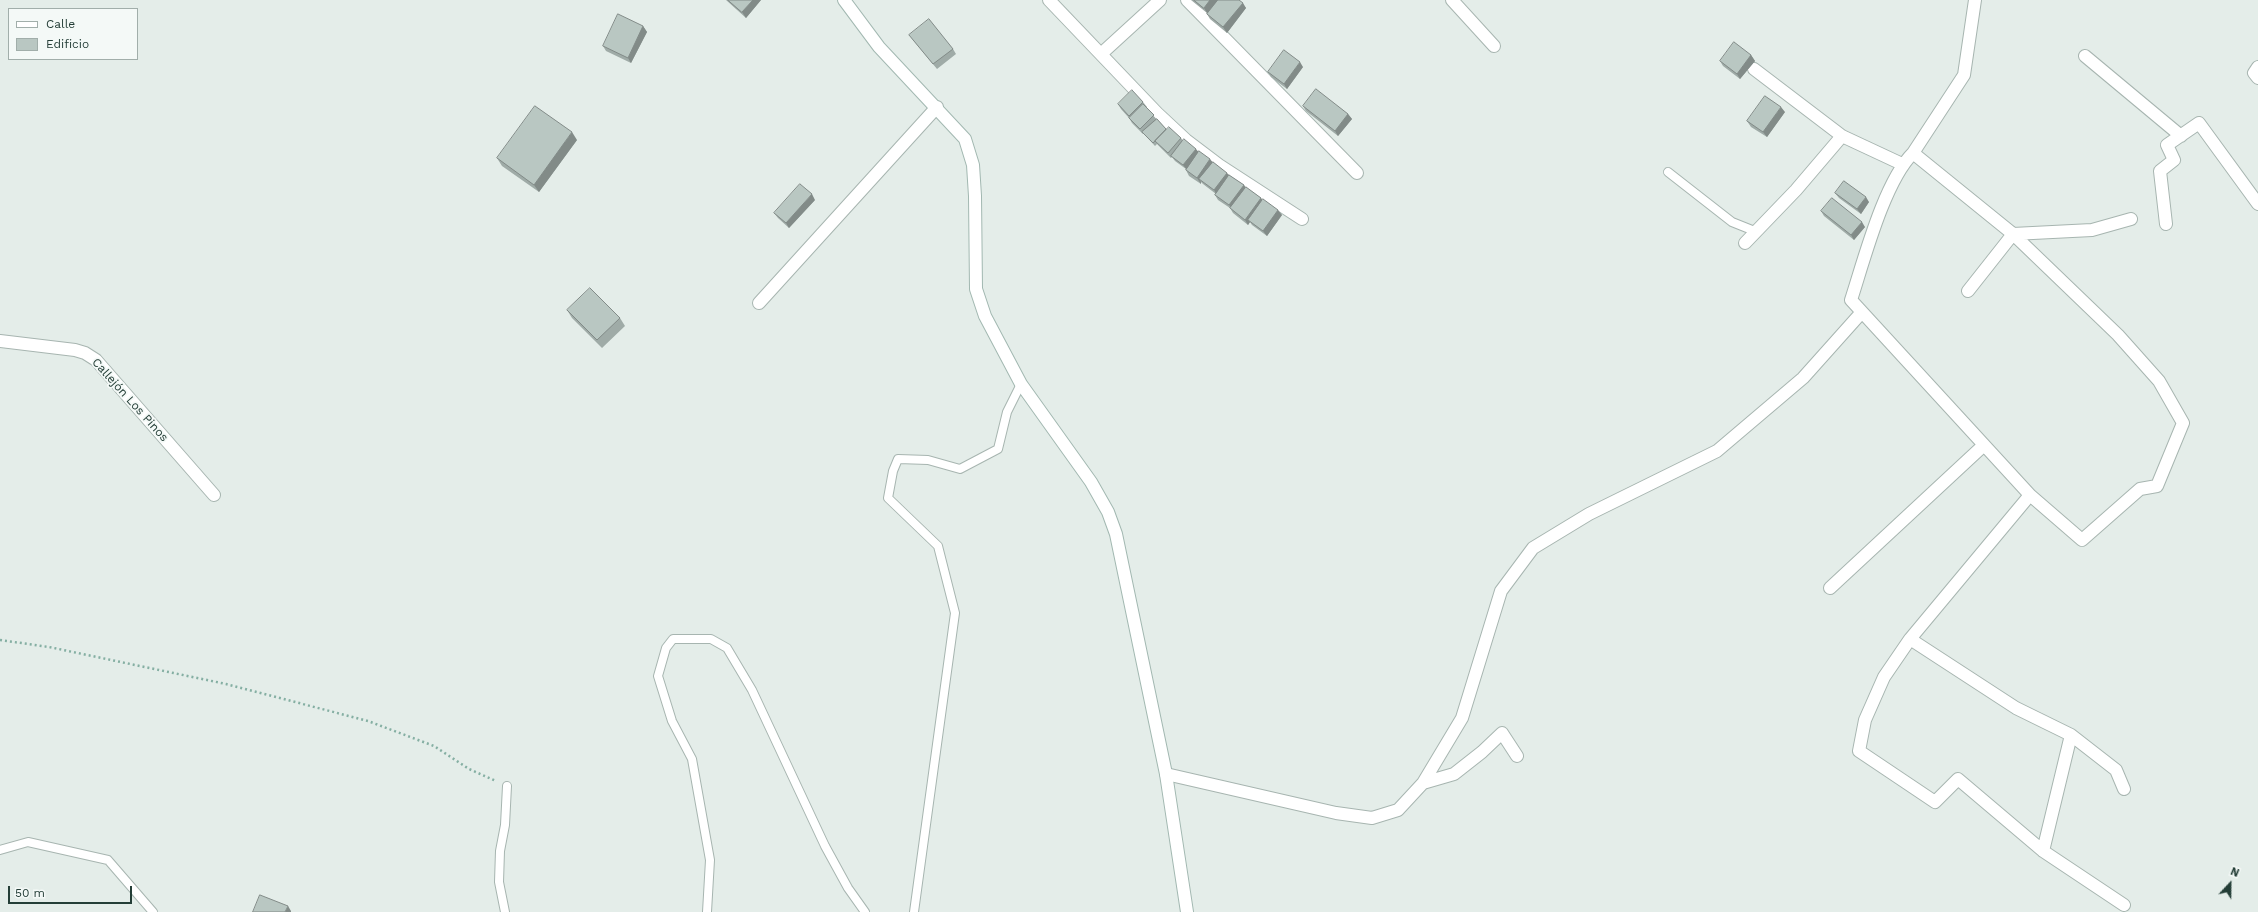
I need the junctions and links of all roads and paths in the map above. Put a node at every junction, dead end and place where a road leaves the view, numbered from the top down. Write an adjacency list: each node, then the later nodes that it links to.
1 (844, 0): 13 (street)
2 (1049, 0): 8 (street)
3 (1160, 0): 8 (street)
4 (1187, 0): 19 (street)
5 (1452, 0): 7 (street)
6 (1975, 0): 16 (street)
7 (1494, 46)
8 (1102, 54): 21 (street)
9 (2085, 56): 15 (street)
10 (2258, 67): 12 (street)
11 (1754, 69): 14 (street)
12 (2258, 78)
13 (936, 107): 28 (street); 31 (street)
14 (1842, 136): 17 (street); 24 (street)
15 (2180, 136): 20 (street); 23 (street)
16 (1912, 153): 17 (street); 25 (street)
17 (1902, 164): 29 (street)
18 (1668, 172): 24 (lane)
19 (1357, 173)
20 (2258, 204)
21 (1302, 219)
22 (2131, 219): 25 (street)
23 (2166, 224)
24 (1757, 232): 26 (street)
25 (2013, 234): 27 (street); 34 (street)
26 (1745, 243)
27 (1968, 291)
28 (759, 303)
29 (1862, 312): 32 (street); 41 (street)
30 (0, 341): 33 (street, Callejón Los Pinos)
31 (1021, 384): 40 (street); 51 (lane)
32 (1984, 445): 34 (street); 35 (street)
33 (214, 495)
34 (2030, 495): 36 (street)
35 (1830, 588)
36 (1910, 639): 38 (street); 45 (street)
37 (0, 640): 42 (path)
38 (2071, 735): 43 (street); 45 (street)
39 (1516, 756): 41 (street)
40 (1166, 774): 41 (street); 52 (street)
41 (1423, 783)
42 (507, 786): 48 (lane)
43 (2124, 789)
44 (0, 850): 47 (lane)
45 (2043, 851): 46 (street)
46 (2124, 905)
47 (153, 912)
48 (505, 912)
49 (707, 912): 50 (lane)
50 (865, 912)
51 (914, 912)
52 (1187, 912)

